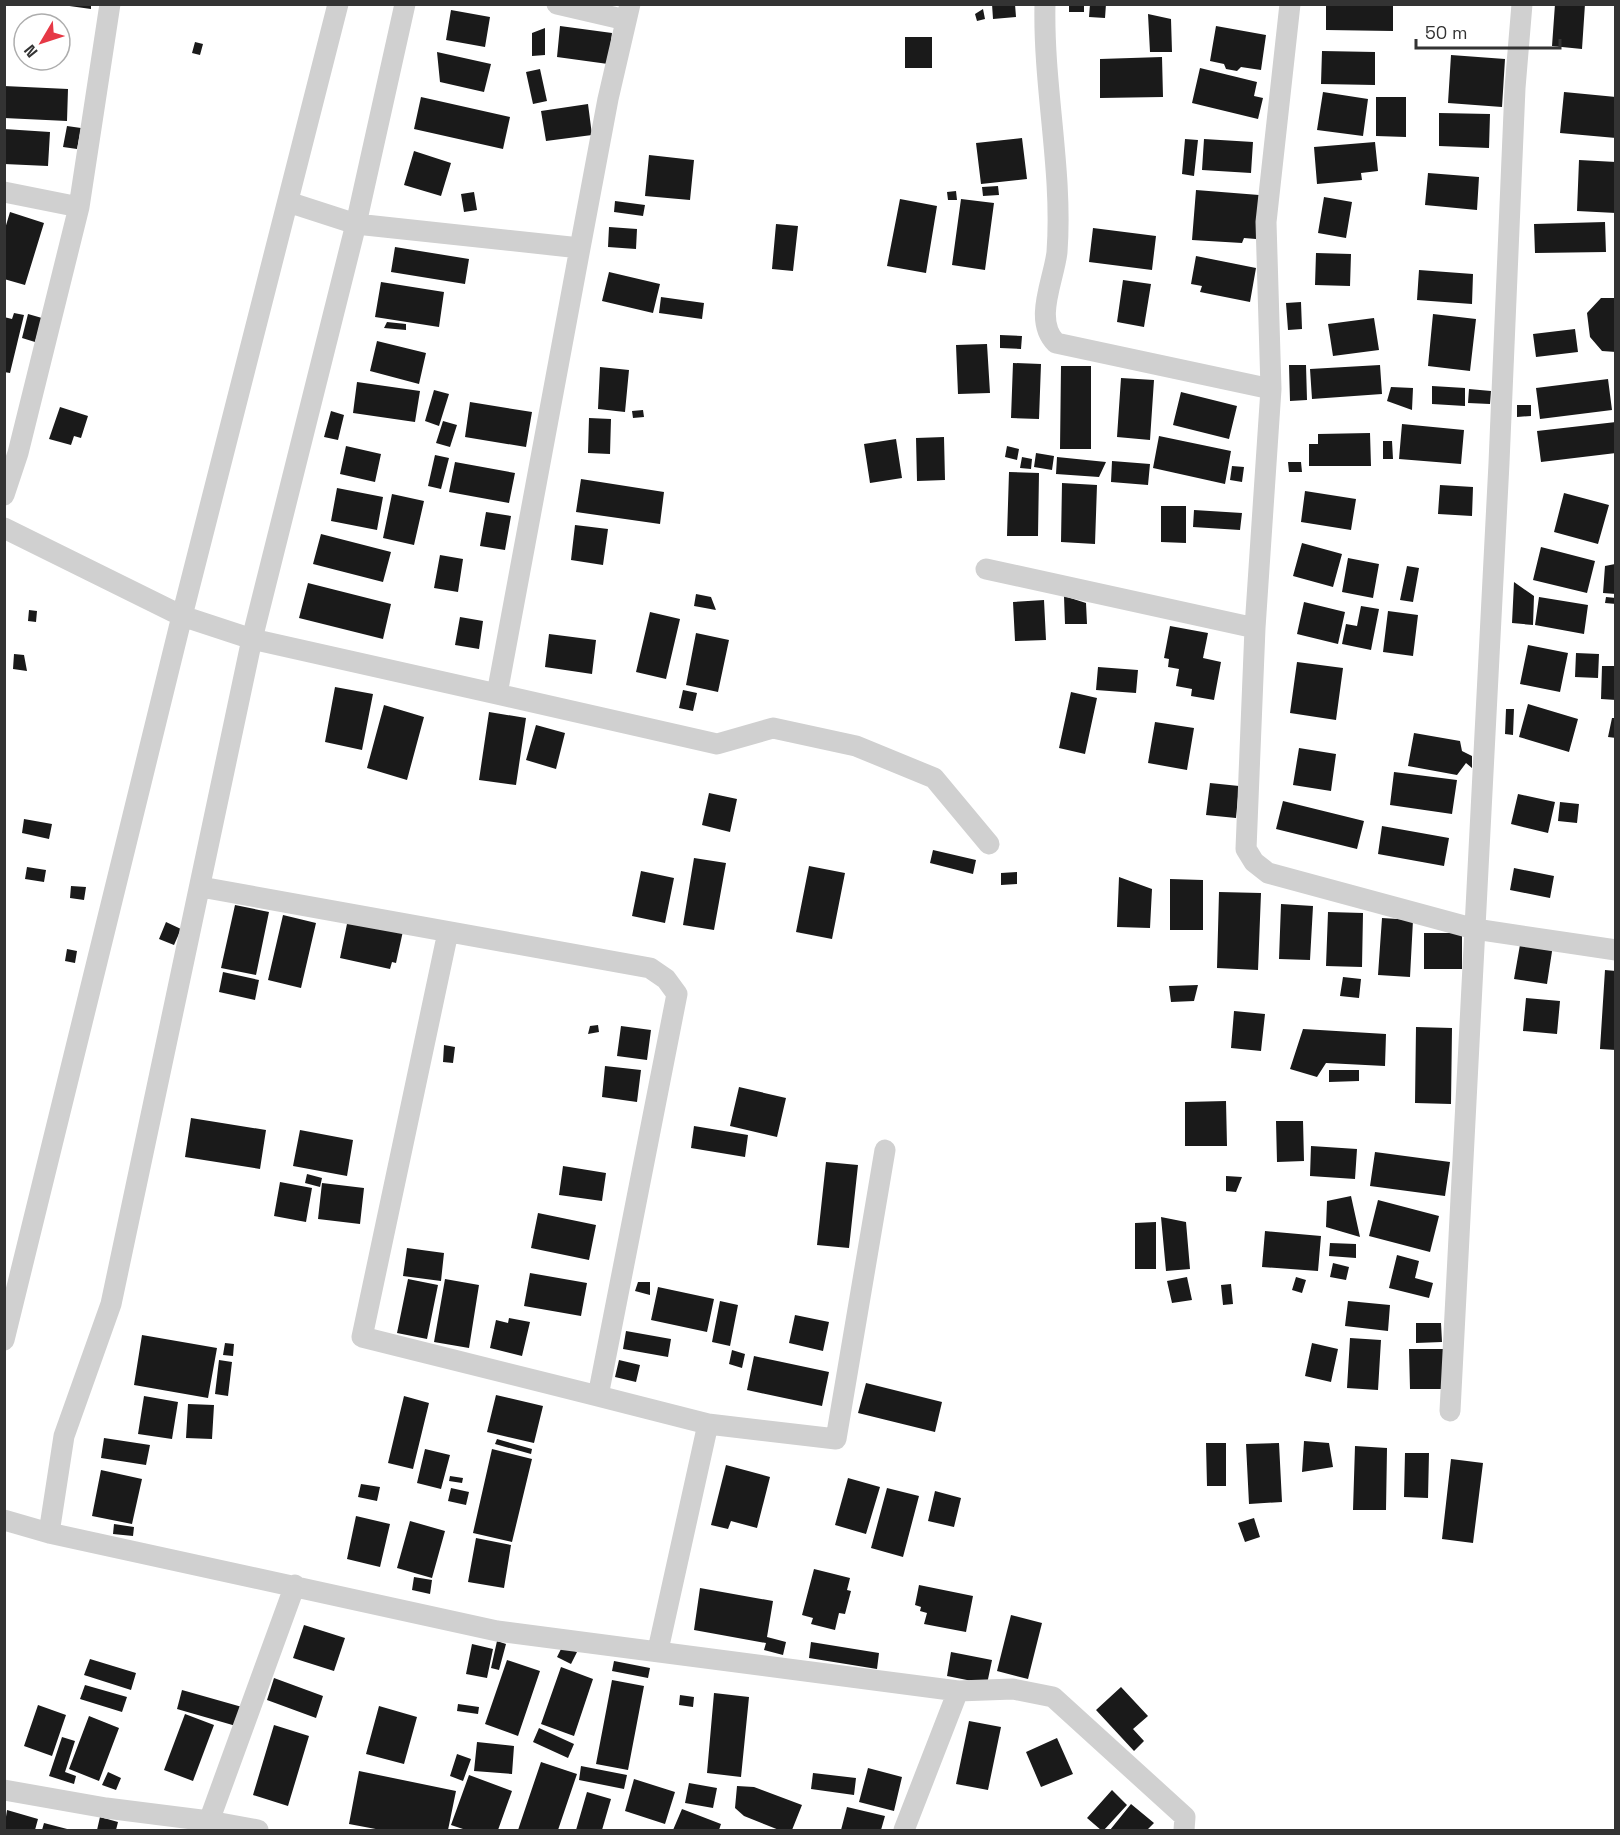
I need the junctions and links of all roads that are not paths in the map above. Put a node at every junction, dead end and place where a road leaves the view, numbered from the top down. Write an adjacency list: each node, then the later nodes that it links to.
1 (110, 4): 11 (street)
2 (338, 4): 10 (street)
3 (405, 4): 12 (street)
4 (557, 4): 8 (street)
5 (1045, 4): 14 (street)
6 (1290, 4): 14 (street)
7 (1522, 4): 25 (street)
8 (628, 12): 13 (street)
9 (4, 192): 11 (street)
10 (288, 201): 12 (street); 19 (street)
11 (79, 207): 15 (street)
12 (356, 224): 13 (street); 21 (street)
13 (580, 248): 22 (street)
14 (1271, 389): 20 (street)
15 (11, 452): 16 (street)
16 (4, 495)
17 (4, 528): 19 (street)
18 (986, 569): 20 (street)
19 (182, 616): 21 (street); 29 (street)
20 (1255, 628): 25 (street)
21 (252, 639): 22 (street); 24 (street)
22 (497, 694): 23 (street)
23 (989, 844)
24 (201, 887): 26 (street); 34 (street)
25 (1475, 928): 27 (street); 31 (street)
26 (448, 932): 30 (street); 30 (street)
27 (1616, 950)
28 (885, 1150): 32 (street)
29 (4, 1340)
30 (598, 1396): 32 (street)
31 (1450, 1411)
32 (708, 1424): 36 (street)
33 (4, 1520): 34 (street)
34 (49, 1533): 35 (street)
35 (295, 1585): 36 (street); 39 (street)
36 (658, 1650): 37 (street)
37 (958, 1691): 41 (street); 42 (street)
38 (4, 1790): 39 (street)
39 (209, 1821): 40 (street)
40 (258, 1830)
41 (904, 1830)
42 (1184, 1830)

